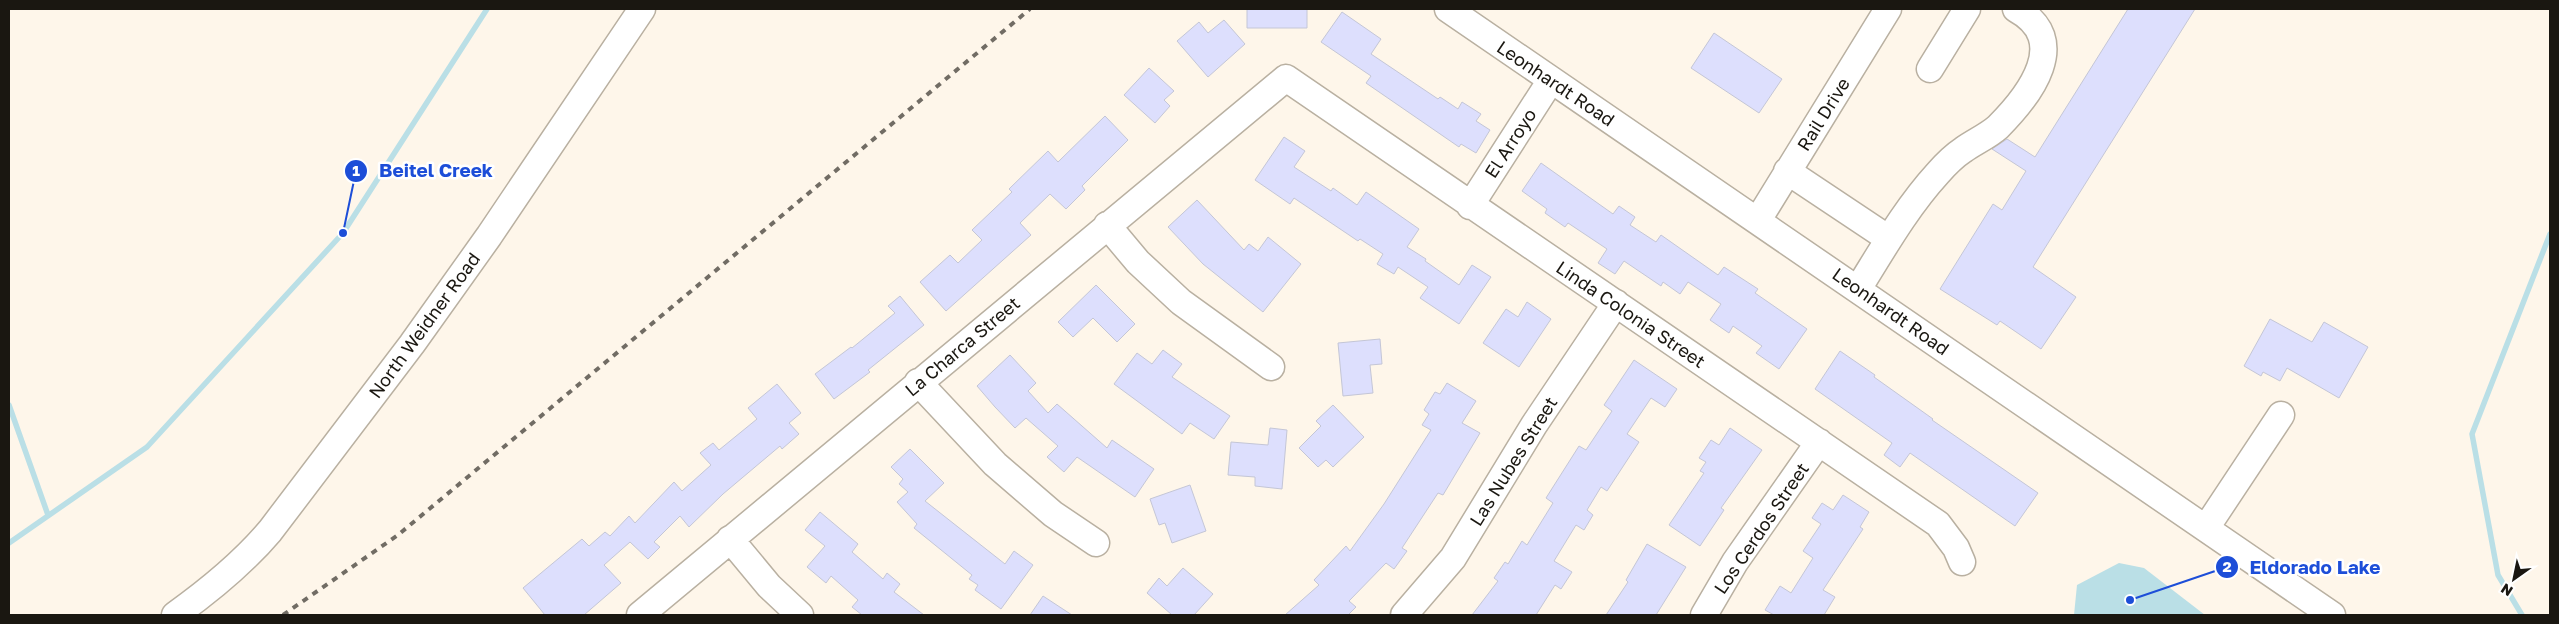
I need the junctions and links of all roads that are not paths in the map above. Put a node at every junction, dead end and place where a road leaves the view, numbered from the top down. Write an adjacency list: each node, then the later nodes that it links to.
1 (642, 9): 24 (street, North Weidner Road)
2 (1448, 9): 8 (street, Leonhardt Road)
3 (1888, 9): 9 (street, Rail Drive)
4 (1967, 9): 6 (street)
5 (2016, 9): 13 (street)
6 (1930, 69)
7 (1286, 78): 10 (street, Linda Colonia Street); 12 (street, La Charca Street)
8 (1551, 80): 10 (street, El Arroyo); 11 (street, Leonhardt Road)
9 (1787, 172): 11 (street, Rail Drive); 13 (street)
10 (1470, 206): 15 (street, Linda Colonia Street)
11 (1758, 220): 14 (street, Leonhardt Road)
12 (1107, 225): 16 (street); 17 (street, La Charca Street)
13 (1889, 239): 14 (street)
14 (1858, 289): 20 (street, Leonhardt Road)
15 (1616, 303): 19 (street, Linda Colonia Street); 27 (street, Las Nubes Street)
16 (1271, 367)
17 (918, 382): 21 (street, La Charca Street); 22 (street)
18 (2281, 415): 20 (street)
19 (1819, 442): 23 (street, Linda Colonia Street); 28 (street, Los Cerdos Street)
20 (2206, 528): 29 (street, Leonhardt Road)
21 (730, 539): 25 (street, La Charca Street); 26 (street)
22 (1096, 543)
23 (1962, 562)
24 (176, 615)
25 (640, 615)
26 (800, 615)
27 (1404, 615)
28 (1704, 615)
29 (2332, 615)

